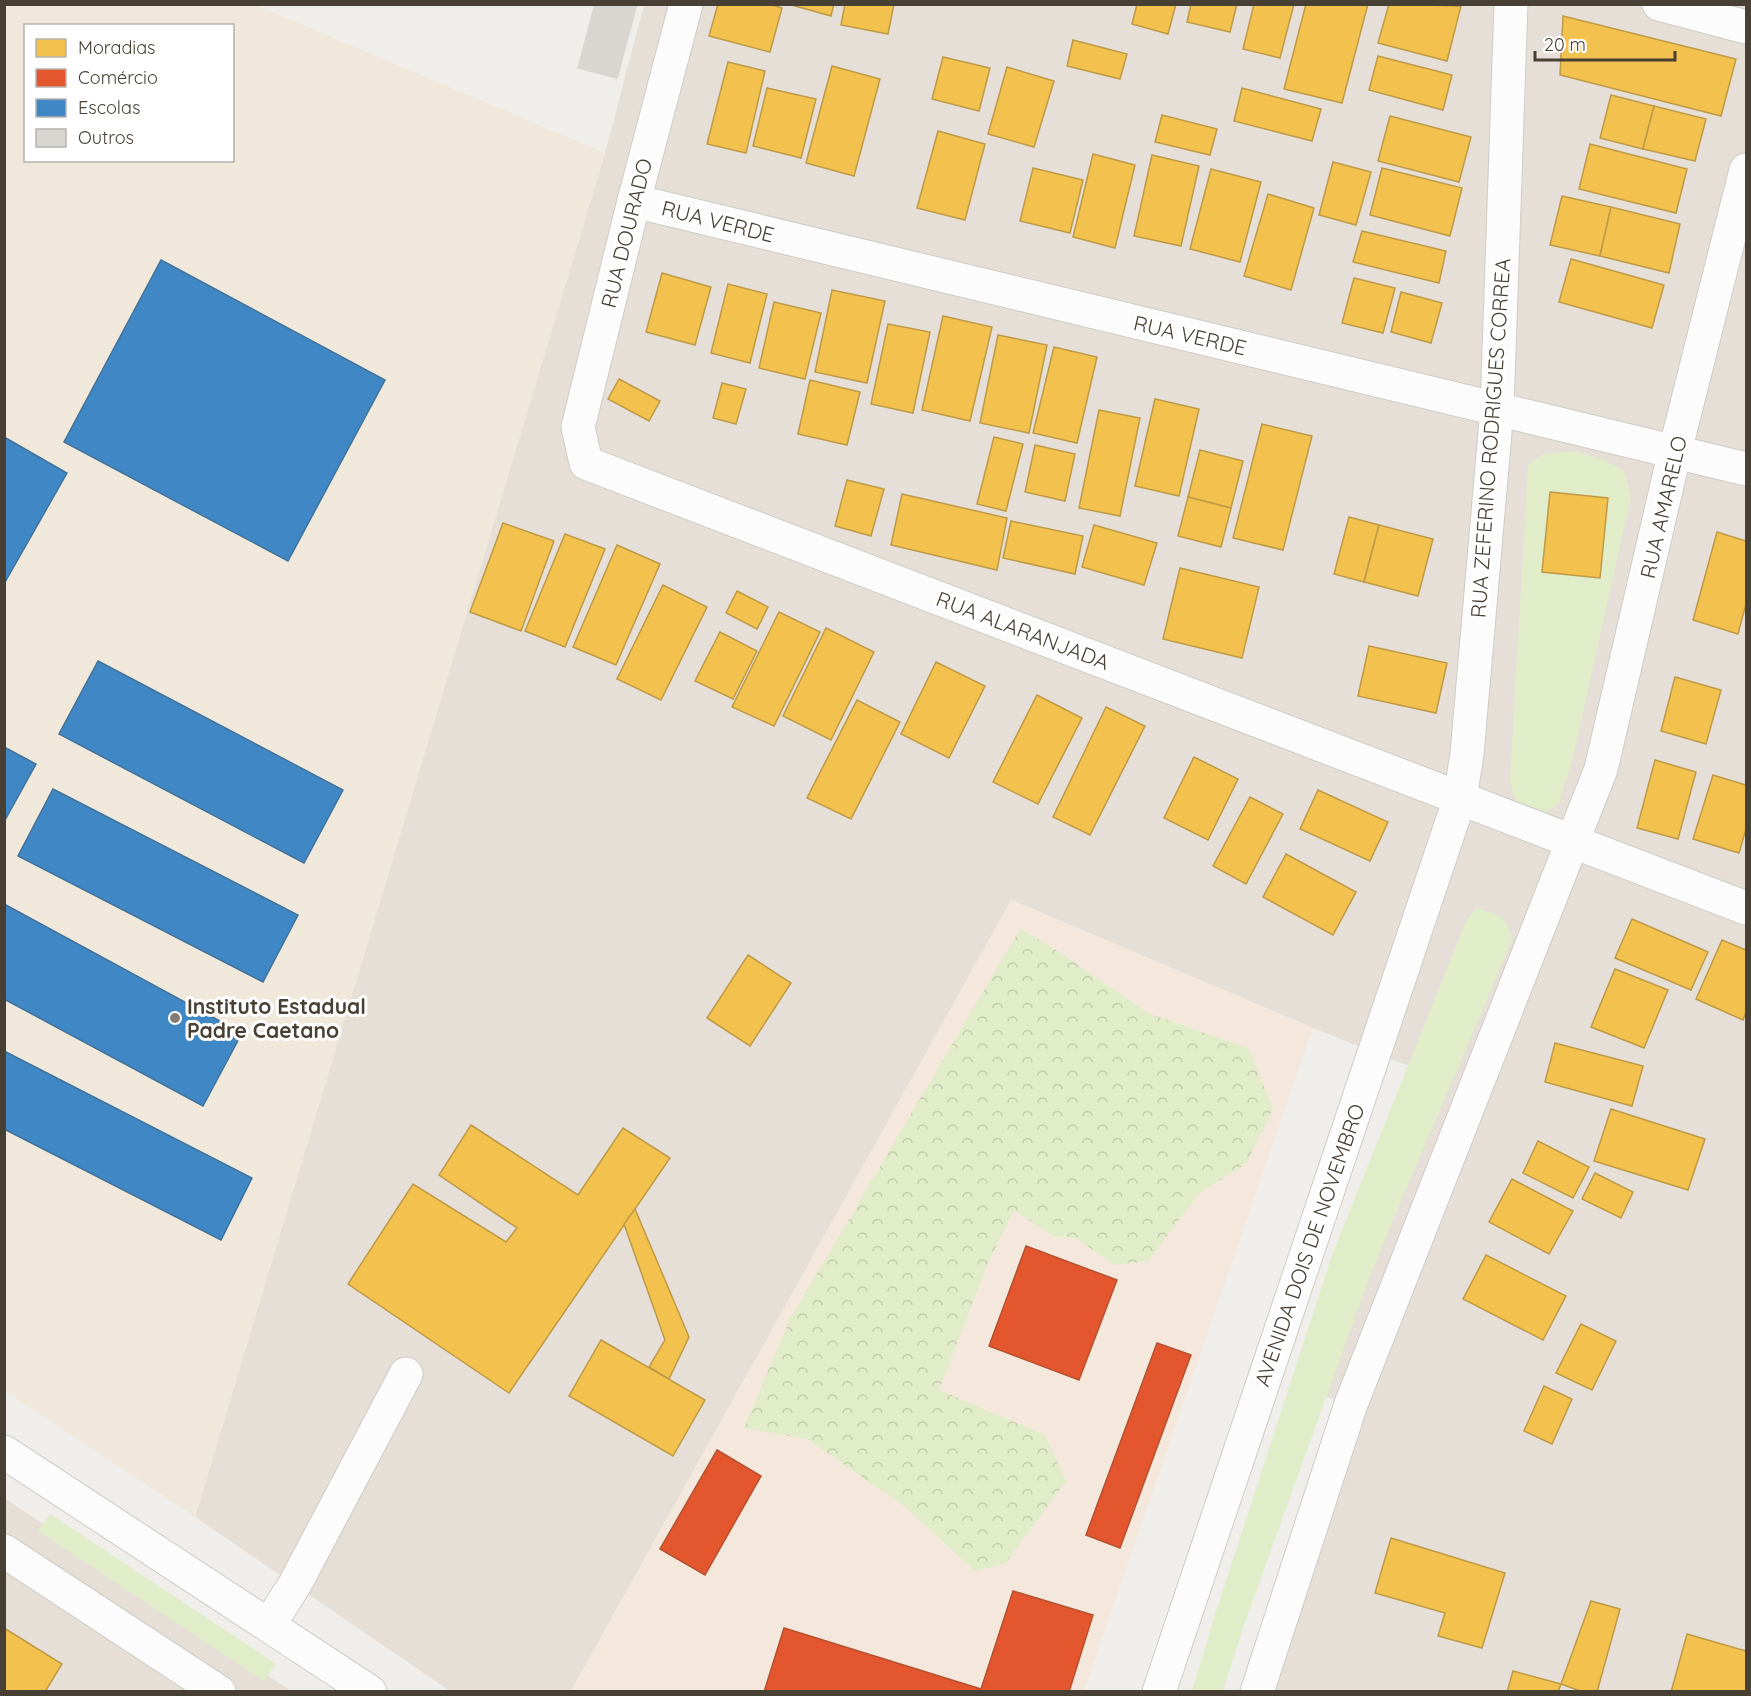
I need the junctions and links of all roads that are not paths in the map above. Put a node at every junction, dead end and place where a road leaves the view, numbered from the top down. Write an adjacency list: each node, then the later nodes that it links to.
1 (686, 4): 6 (street, RUA DOURADO)
2 (1511, 4): 7 (street, RUA ZEFERINO RODRIGUES CORREA)
3 (1659, 4): 4 (street)
4 (1746, 27)
5 (1746, 170): 8 (street, RUA AMARELO)
6 (634, 201): 7 (street, RUA VERDE); 9 (street, RUA DOURADO)
7 (1497, 409): 8 (street, RUA VERDE); 11 (street, RUA ZEFERINO RODRIGUES CORREA)
8 (1675, 452): 10 (street, RUA VERDE); 12 (street, RUA AMARELO)
9 (586, 463): 11 (street, RUA ALARANJADA)
10 (1746, 469)
11 (1460, 798): 12 (street, RUA ALARANJADA); 21 (street, AVENIDA DOIS DE NOVEMBRO)
12 (1571, 841): 13 (street); 22 (street)
13 (1746, 908)
14 (406, 1374): 17 (street)
15 (6, 1457): 17 (street)
16 (4, 1551): 19 (street)
17 (269, 1625): 18 (street)
18 (332, 1682): 20 (street)
19 (219, 1692)
20 (370, 1692)
21 (1159, 1692)
22 (1257, 1692)

